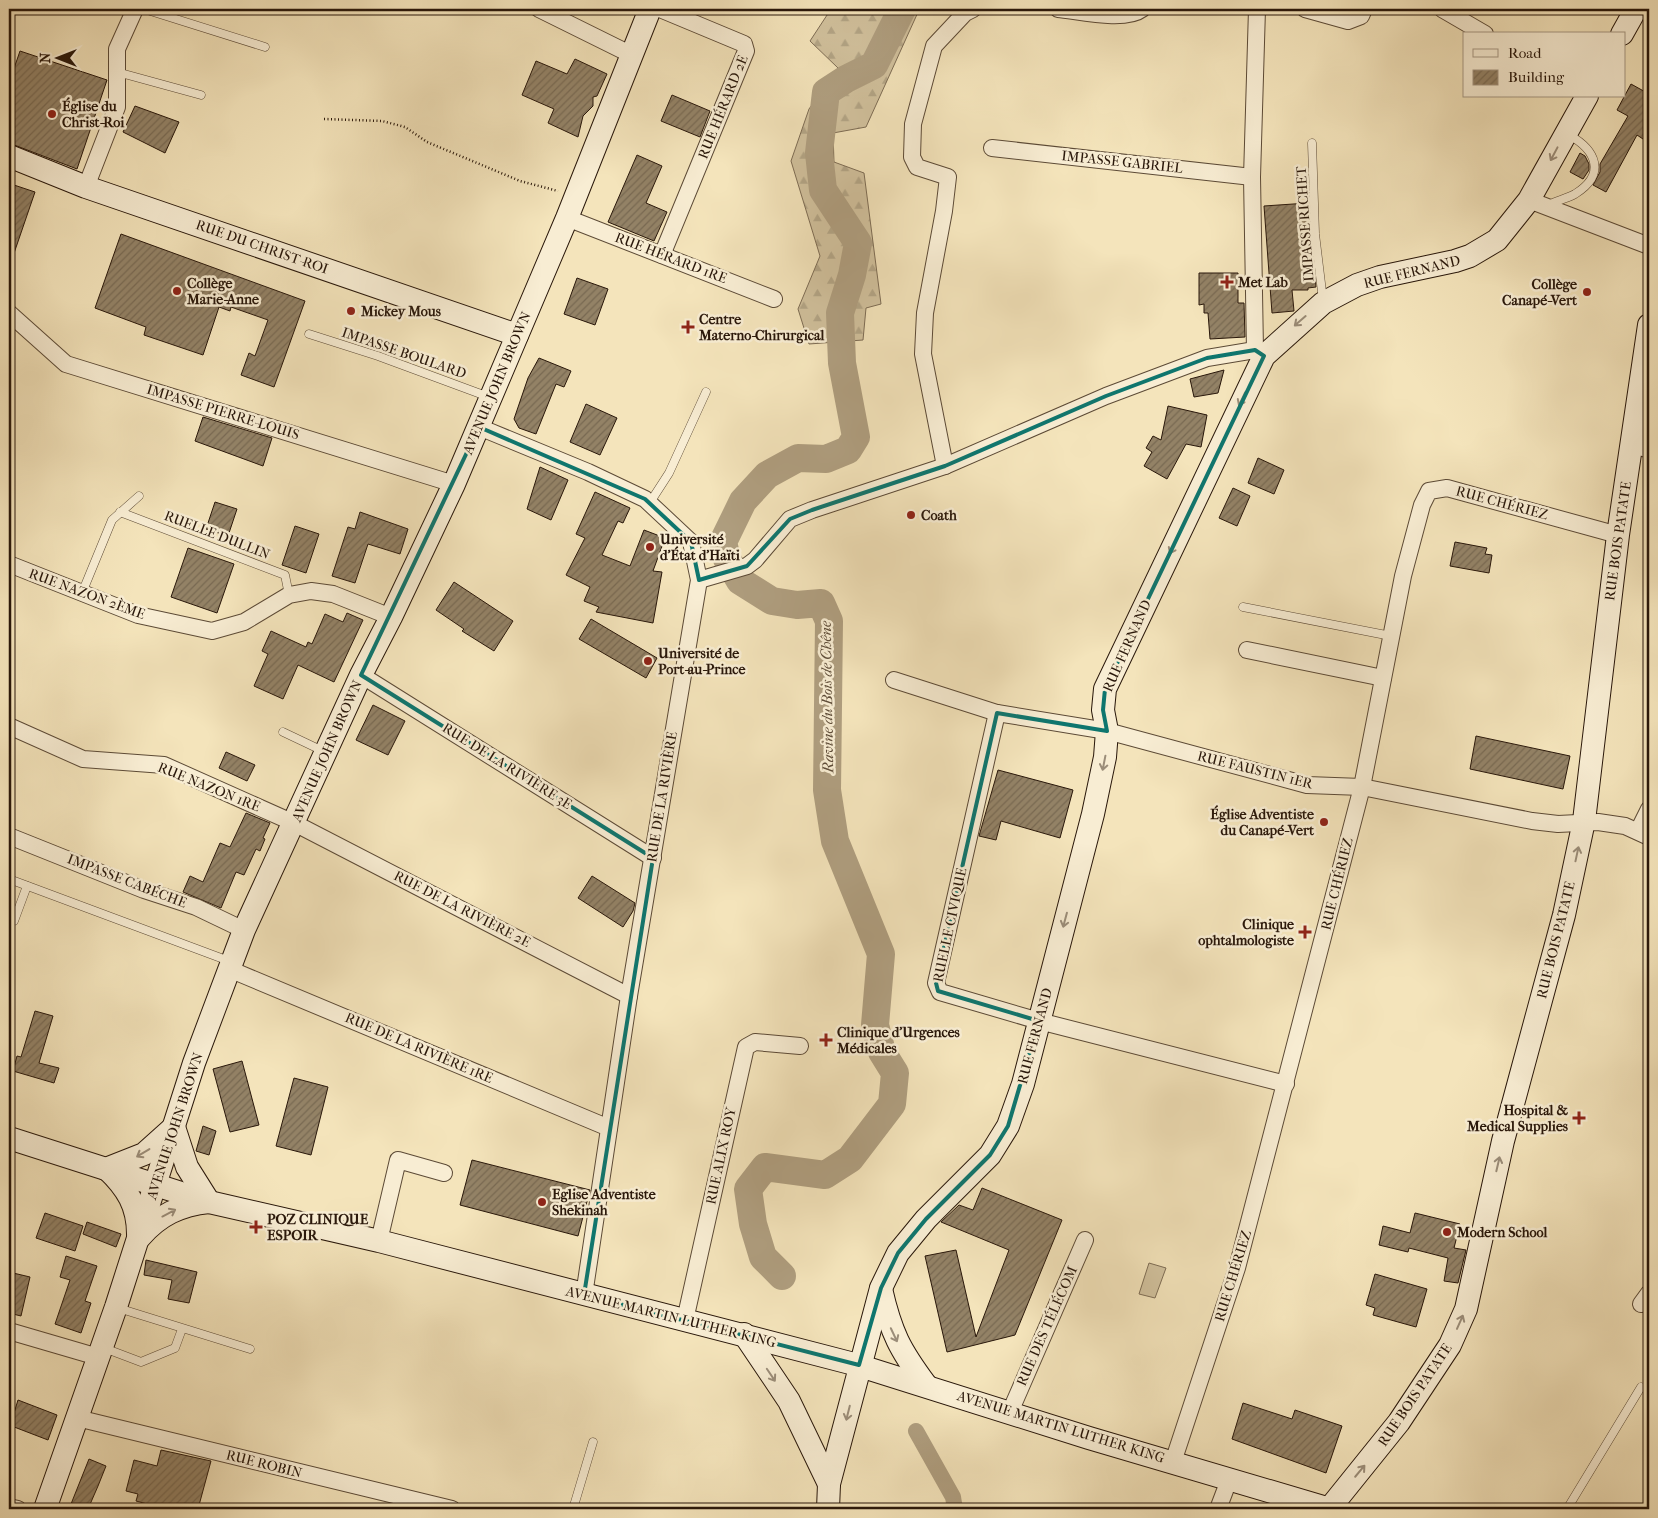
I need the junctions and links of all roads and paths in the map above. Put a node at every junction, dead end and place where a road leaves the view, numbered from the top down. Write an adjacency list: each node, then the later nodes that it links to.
1 (135, 9): 18 (street)
2 (144, 9): 16 (lane)
3 (539, 9): 17 (street)
4 (650, 9): 17 (street, AVENUE JOHN BROWN)
5 (660, 9): 32 (street, RUE HÉRARD 2E)
6 (973, 9): 44 (street)
7 (1058, 9): 8 (street)
8 (1142, 9)
9 (1256, 9): 26 (street)
10 (1305, 9): 11 (street)
11 (1364, 9)
12 (1442, 9): 14 (street)
13 (1636, 9): 15 (street)
14 (1482, 32)
15 (1623, 32)
16 (265, 46)
17 (632, 56): 28 (street, AVENUE JOHN BROWN)
18 (117, 72): 19 (lane); 27 (street)
19 (200, 95)
20 (1585, 98): 22 (street, RUE FERNAND)
21 (324, 119): 28 (path)
22 (1566, 132): 29 (street, RUE FERNAND, one-way to 29); 29 (lane)
23 (1312, 143): 34 (lane, IMPASSE RICHET)
24 (992, 148): 26 (street, IMPASSE GABRIEL)
25 (9, 156): 27 (street, RUE DU CHRIST-ROI)
26 (1252, 176): 39 (street)
27 (86, 187): 38 (street, RUE DU CHRIST-ROI)
28 (576, 196): 30 (street, AVENUE JOHN BROWN)
29 (1536, 204): 31 (street); 34 (street, RUE FERNAND)
30 (568, 218): 32 (street, RUE HÉRARD 1RE); 38 (street, AVENUE JOHN BROWN)
31 (1649, 246)
32 (662, 255): 33 (street, RUE HÉRARD 1RE)
33 (774, 299)
34 (1323, 303): 39 (street, RUE FERNAND, one-way to 39)
35 (9, 313): 45 (street, IMPASSE PIERRE-LOUIS)
36 (1649, 325): 43 (street, RUE BOIS PATATE)
37 (309, 334): 41 (lane, IMPASSE BOULARD)
38 (517, 335): 41 (street, AVENUE JOHN BROWN)
39 (1260, 353): 44 (street); 63 (street, RUE FERNAND, one-way to 63)
40 (706, 392): 47 (lane)
41 (491, 397): 42 (street, AVENUE JOHN BROWN)
42 (478, 427): 45 (street, AVENUE JOHN BROWN); 47 (street, RUE DE LA RIVIÈRE)
43 (1640, 447): 49 (street, RUE BOIS PATATE)
44 (944, 466): 51 (street)
45 (454, 484): 55 (street, AVENUE JOHN BROWN)
46 (139, 496): 48 (lane)
47 (650, 504): 51 (street, RUE DE LA RIVIÈRE)
48 (120, 512): 52 (lane); 53 (lane, RUELLE DULLIN)
49 (1618, 535): 56 (street, RUE CHÉRIEZ); 68 (street, RUE BOIS PATATE)
50 (9, 564): 52 (street, RUE NAZON 2ÈME)
51 (699, 580): 72 (street, RUE DE LA RIVIÈRE)
52 (82, 593): 53 (street, RUE NAZON 2ÈME)
53 (290, 595): 55 (street, RUE NAZON 2ÈME)
54 (1243, 607): 56 (lane)
55 (391, 617): 58 (street, AVENUE JOHN BROWN)
56 (1391, 636): 59 (street, RUE CHÉRIEZ)
57 (1247, 650): 59 (street)
58 (361, 674): 65 (street, AVENUE JOHN BROWN); 72 (street, RUE DE LA RIVIÈRE 3E)
59 (1382, 678): 66 (street, RUE CHÉRIEZ)
60 (894, 680): 61 (street, RUE FAUSTIN 1ER)
61 (997, 712): 63 (street, RUE FAUSTIN 1ER); 79 (street, RUELLE CIVIQUE)
62 (9, 726): 69 (street, RUE NAZON 1RE)
63 (1107, 730): 66 (street, RUE FAUSTIN 1ER); 79 (street, RUE FERNAND, one-way to 79)
64 (282, 732): 65 (lane)
65 (325, 752): 69 (street, AVENUE JOHN BROWN)
66 (1362, 786): 68 (street, RUE FAUSTIN 1ER); 81 (street, RUE CHÉRIEZ)
67 (1649, 809): 70 (street)
68 (1584, 821): 70 (street, RUE FAUSTIN 1ER); 117 (street, RUE BOIS PATATE, one-way to 68)
69 (294, 823): 76 (street, AVENUE JOHN BROWN); 78 (street, RUE DE LA RIVIÈRE 2E)
70 (1644, 834)
71 (9, 836): 76 (street, IMPASSE CABÉCHE)
72 (653, 858): 78 (street, RUE DE LA RIVIÈRE)
73 (9, 879): 74 (lane)
74 (27, 886): 75 (lane); 77 (lane)
75 (9, 922)
76 (244, 930): 77 (street, AVENUE JOHN BROWN)
77 (230, 965): 82 (street, AVENUE JOHN BROWN); 83 (street, RUE DE LA RIVIÈRE 1RE)
78 (629, 996): 83 (street, RUE DE LA RIVIÈRE)
79 (1039, 1021): 81 (street, RUELLE CIVIQUE); 92 (street, RUE FERNAND)
80 (800, 1046): 95 (street, RUE ALIX ROY)
81 (1286, 1084): 107 (street, RUE CHÉRIEZ)
82 (174, 1127): 85 (street, one-way to 85); 87 (street, AVENUE JOHN BROWN); 88 (street)
83 (609, 1128): 93 (street, RUE DE LA RIVIÈRE)
84 (9, 1138): 85 (street, AVENUE MARTIN LUTHER KING)
85 (106, 1169): 87 (street, AVENUE MARTIN LUTHER KING); 89 (street)
86 (444, 1173): 91 (street)
87 (157, 1184): 88 (street, AVENUE MARTIN LUTHER KING); 89 (street, AVENUE JOHN BROWN)
88 (209, 1202): 89 (street, one-way to 88); 91 (street, AVENUE MARTIN LUTHER KING)
89 (138, 1240): 94 (street, AVENUE JOHN BROWN)
90 (1085, 1240): 104 (street, RUE DES TÉLÉCOM)
91 (379, 1241): 93 (street, AVENUE MARTIN LUTHER KING)
92 (881, 1288): 101 (street, RUE FERNAND); 102 (street, one-way to 102)
93 (584, 1295): 95 (street, AVENUE MARTIN LUTHER KING)
94 (116, 1307): 96 (lane); 100 (street, AVENUE JOHN BROWN)
95 (685, 1320): 98 (street, AVENUE MARTIN LUTHER KING)
96 (182, 1329): 99 (lane); 100 (lane)
97 (9, 1331): 100 (street)
98 (744, 1334): 101 (street, AVENUE MARTIN LUTHER KING); 109 (street, one-way to 109)
99 (250, 1349)
100 (100, 1352): 105 (street, AVENUE JOHN BROWN)
101 (859, 1366): 102 (street, AVENUE MARTIN LUTHER KING); 109 (street, RUE FERNAND, one-way to 109)
102 (926, 1385): 104 (street, AVENUE MARTIN LUTHER KING)
103 (1641, 1387): 118 (lane)
104 (1010, 1412): 107 (street, AVENUE MARTIN LUTHER KING)
105 (77, 1418): 112 (street, AVENUE JOHN BROWN); 113 (street, RUE ROBIN)
106 (592, 1442): 114 (lane)
107 (1173, 1462): 108 (street, AVENUE MARTIN LUTHER KING)
108 (1229, 1480): 116 (street); 117 (street, AVENUE MARTIN LUTHER KING)
109 (829, 1484): 115 (street, RUE FERNAND)
110 (9, 1507): 111 (street)
111 (18, 1509)
112 (45, 1509)
113 (452, 1509)
114 (573, 1509)
115 (828, 1509)
116 (1218, 1509)
117 (1330, 1509)
118 (1567, 1509)

